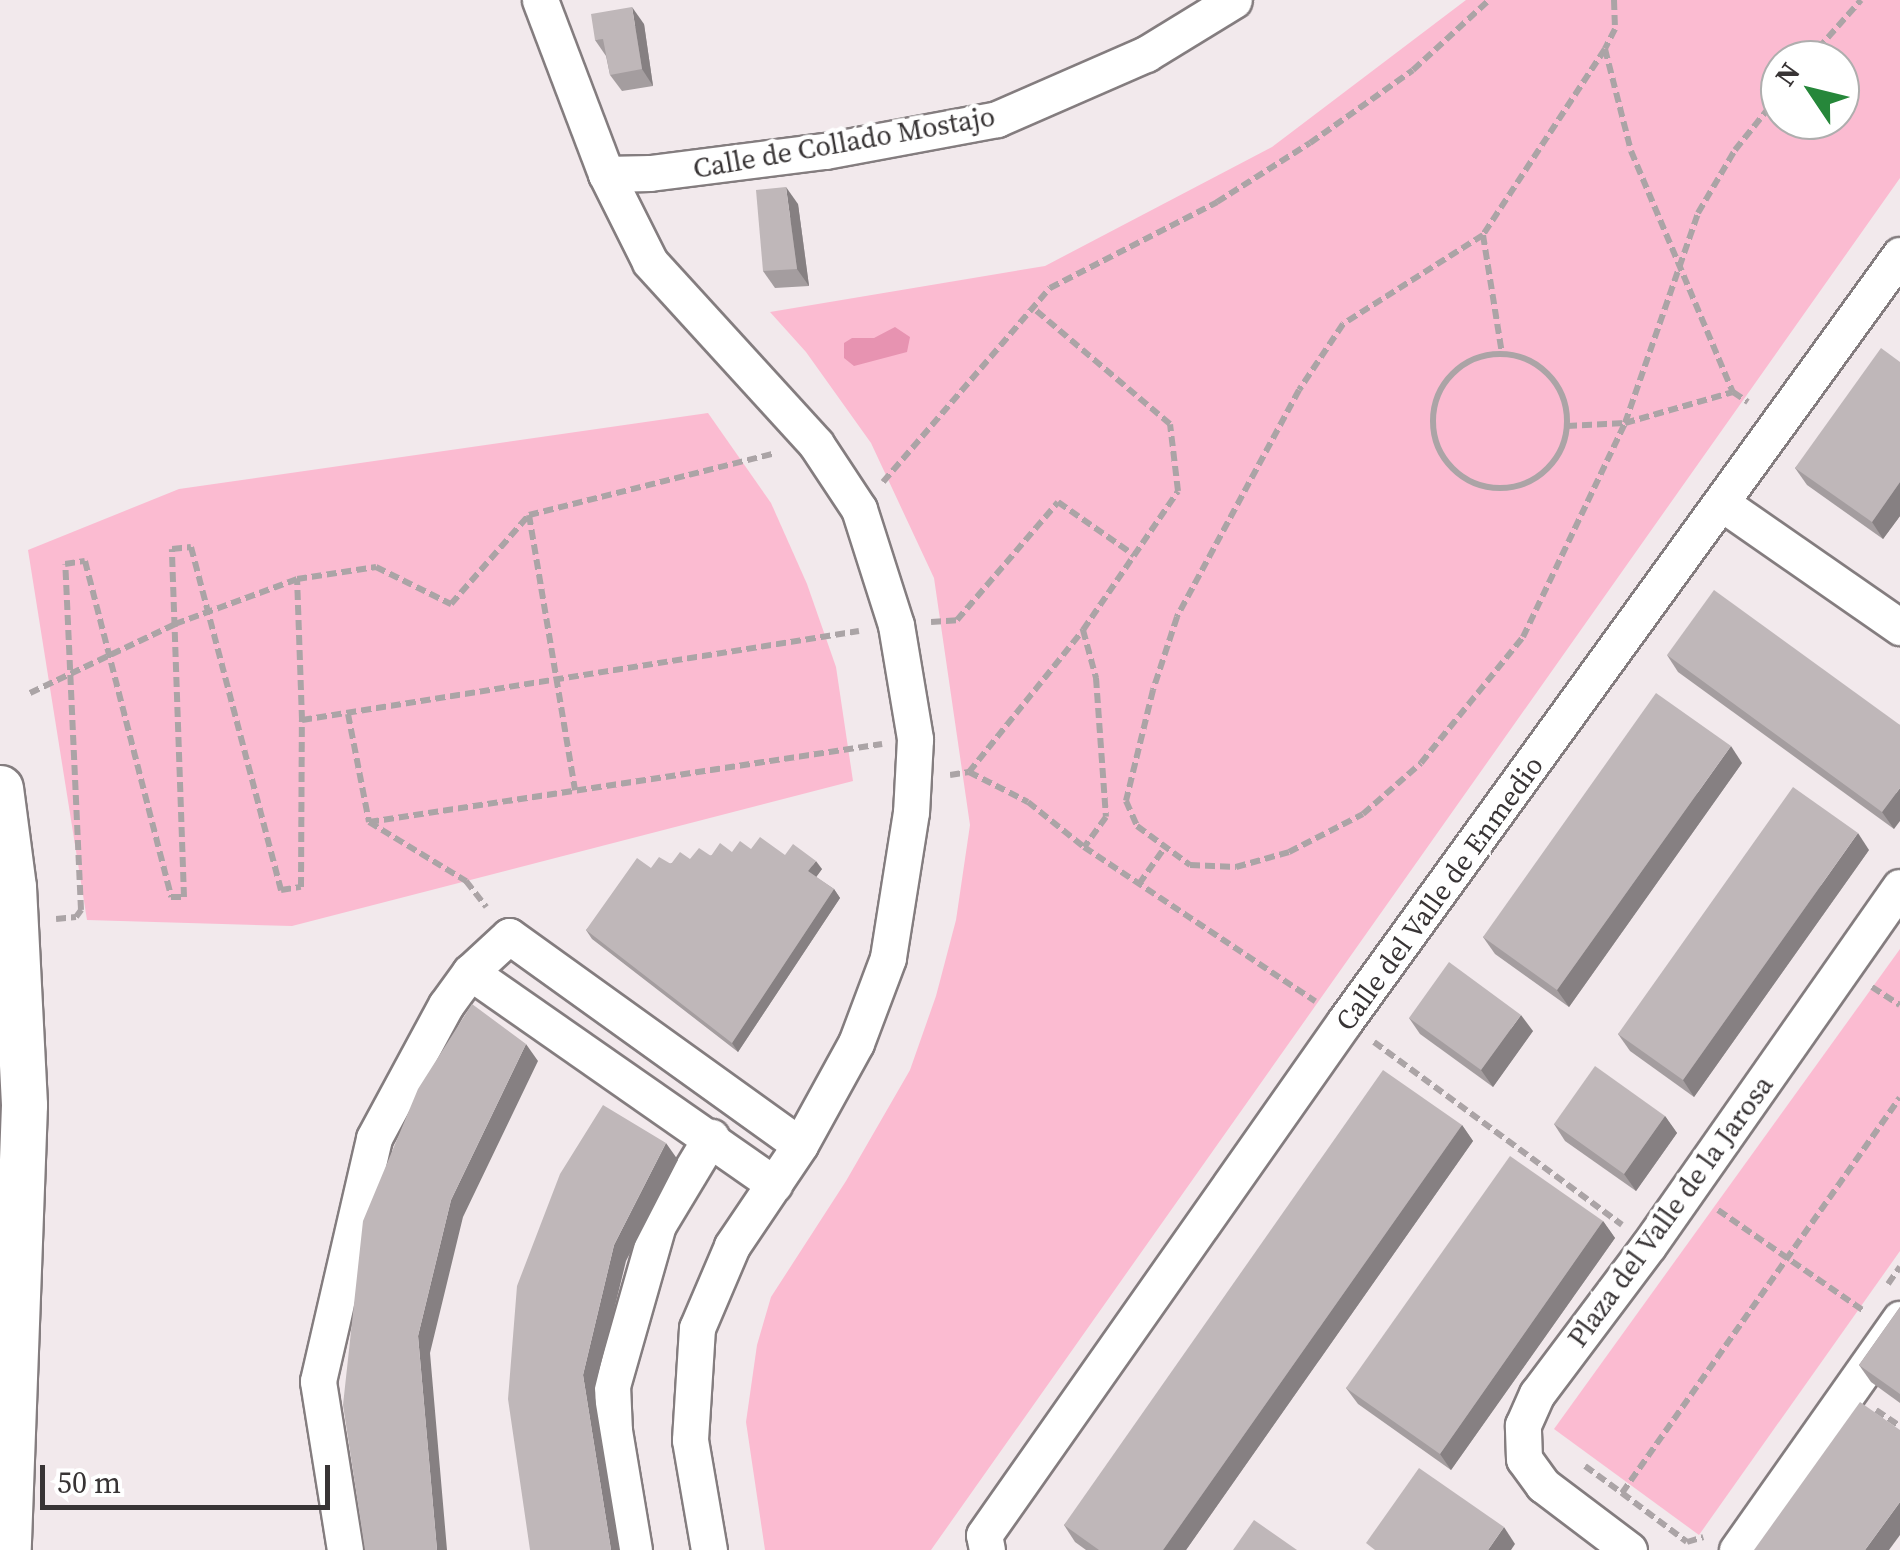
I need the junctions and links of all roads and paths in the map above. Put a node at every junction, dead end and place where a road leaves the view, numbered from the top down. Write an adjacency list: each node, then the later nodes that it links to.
1 (540, 0): 9 (street)
2 (1234, 0): 9 (street, Calle de Collado Mostajo)
3 (1489, 0): 13 (path)
4 (1614, 0): 7 (path)
5 (1862, 0): 6 (path)
6 (1826, 40)
7 (1605, 49): 10 (path); 12 (path)
8 (1760, 119): 12 (path)
9 (606, 174): 19 (street)
10 (1483, 235): 14 (path); 42 (path)
11 (1900, 255): 17 (street, Calle del Valle de Enmedio)
12 (1678, 271): 15 (path); 16 (path)
13 (1032, 307): 21 (path); 23 (path)
14 (1502, 353): 18 (path); 18 (path)
15 (1732, 392): 16 (path); 17 (path)
16 (1625, 424): 18 (path); 42 (path)
17 (1780, 424): 20 (street, Calle del Valle de Enmedio)
18 (1567, 426)
19 (816, 444): 21 (street); 22 (path)
20 (1724, 504): 28 (street); 49 (street, Calle del Valle de Enmedio)
21 (860, 509): 27 (street)
22 (529, 514): 24 (path); 32 (path)
23 (1134, 555): 27 (path); 29 (path)
24 (298, 579): 25 (path); 35 (path)
25 (207, 610): 26 (path); 26 (path); 35 (path)
26 (175, 624): 30 (path); 30 (path)
27 (896, 625): 32 (path); 36 (street)
28 (1900, 627)
29 (1083, 630): 37 (path); 43 (path)
30 (108, 655): 31 (path); 31 (path)
31 (70, 671): 33 (path); 46 (path)
32 (557, 680): 34 (path); 40 (path)
33 (30, 693)
34 (348, 714): 35 (path); 41 (path)
35 (302, 720)
36 (915, 739): 38 (street); 40 (path)
37 (969, 772): 38 (path); 43 (path)
38 (912, 779): 52 (street)
39 (0, 788): 64 (street)
40 (575, 790): 41 (path)
41 (369, 822): 47 (path)
42 (1165, 846): 44 (path)
43 (1084, 847): 44 (path)
44 (1139, 884): 49 (path)
45 (1900, 887): 61 (street, Plaza del Valle de la Jarosa)
46 (76, 916)
47 (509, 936): 48 (street); 52 (street)
48 (470, 972): 51 (street); 65 (street)
49 (1345, 1021): 55 (path); 63 (street, Calle del Valle de Enmedio)
50 (1900, 1098): 56 (path)
51 (711, 1137): 53 (street); 66 (street)
52 (800, 1145): 53 (street)
53 (774, 1184): 67 (street)
54 (1704, 1200): 56 (path)
55 (1631, 1232)
56 (1786, 1260): 58 (path); 60 (path)
57 (1900, 1319): 62 (street)
58 (1856, 1330)
59 (1578, 1460): 60 (path)
60 (1622, 1493): 62 (path)
61 (1591, 1540): 68 (street, Plaza del Valle de la Jarosa)
62 (1722, 1541)
63 (985, 1542)
64 (8, 1550)
65 (345, 1550)
66 (634, 1550)
67 (709, 1550)
68 (1629, 1550)

